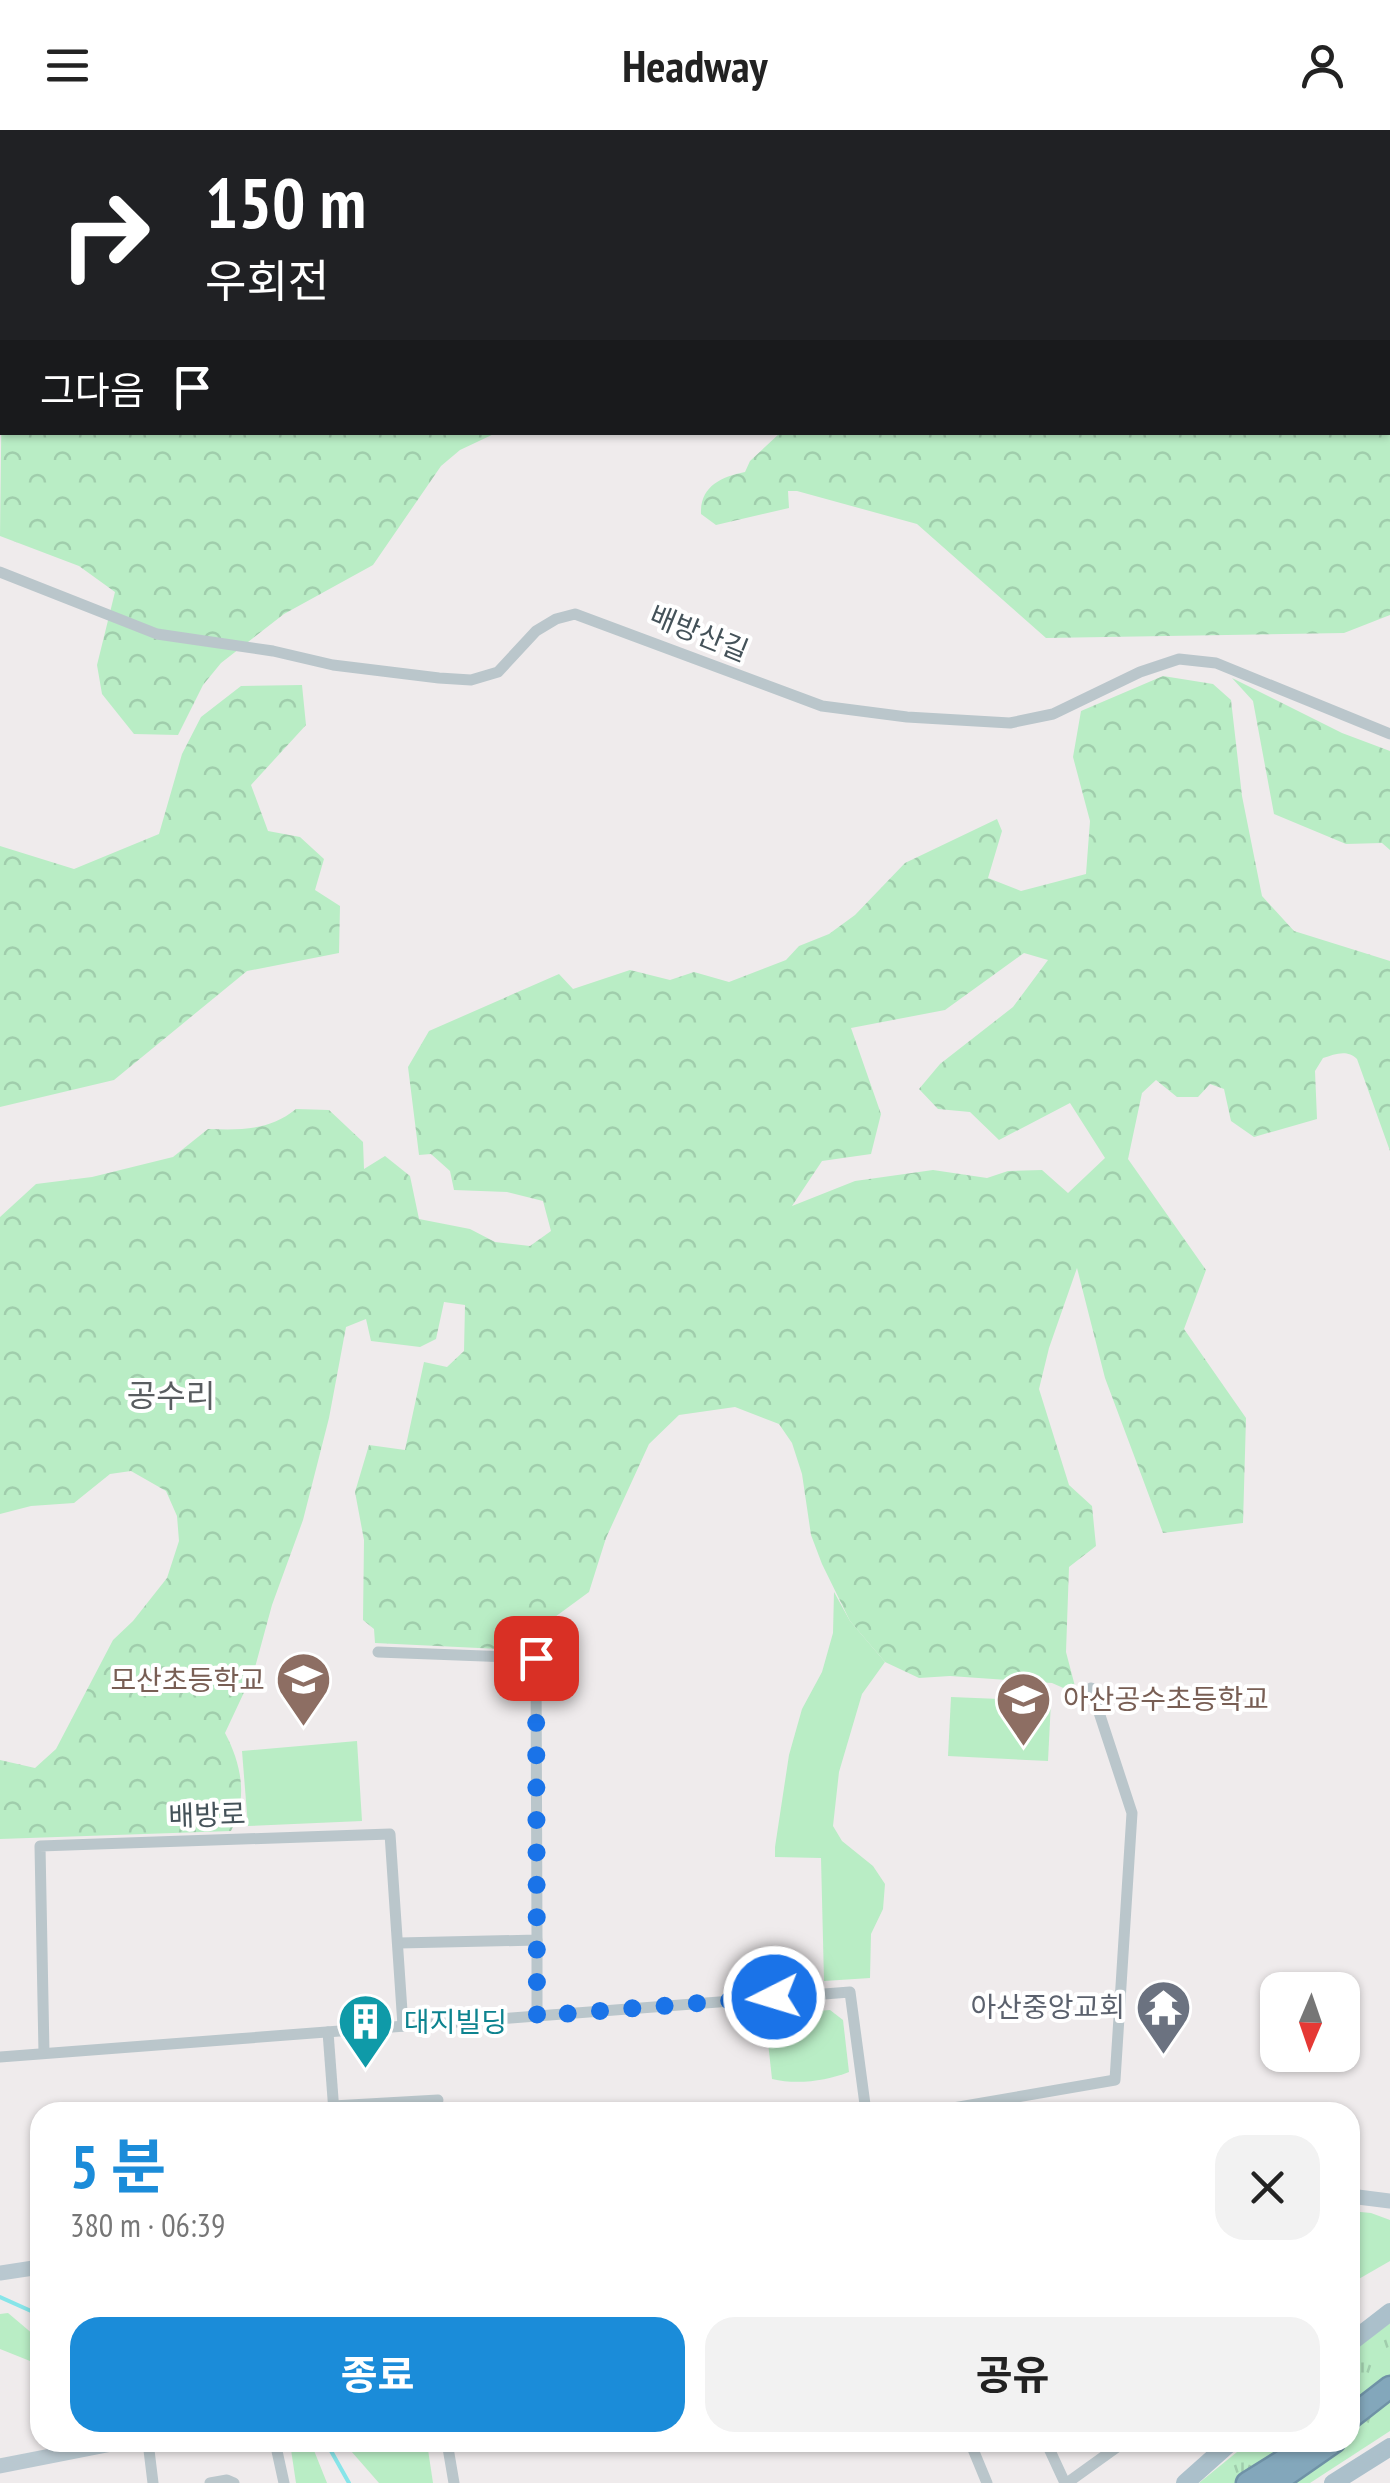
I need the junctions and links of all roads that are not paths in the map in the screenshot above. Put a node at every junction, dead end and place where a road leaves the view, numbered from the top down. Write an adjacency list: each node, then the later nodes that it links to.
1 (0, 572): 2 (street, 배방산길)
2 (1390, 734)
3 (378, 1652): 5 (street)
4 (1091, 1688): 16 (street)
5 (537, 1940): 6 (street); 7 (street)
6 (399, 1942): 8 (street, 배방로); 10 (street, 배방로)
7 (537, 2016): 8 (street); 15 (street)
8 (403, 2026): 9 (street)
9 (328, 2032): 10 (street); 13 (street)
10 (44, 2054): 11 (street)
11 (0, 2057)
12 (438, 2100): 14 (street)
13 (333, 2102)
14 (415, 2102)
15 (865, 2102)
16 (988, 2102)
17 (1360, 2197): 18 (street)
18 (1390, 2201)
19 (30, 2269): 20 (street)
20 (0, 2274)
21 (1390, 2312): 22 (main road)
22 (1360, 2335)
23 (1390, 2387): 25 (highway)
24 (1390, 2400): 26 (highway)
25 (1360, 2410)
26 (1360, 2422)
27 (1390, 2446): 49 (main road)
28 (71, 2452): 38 (street)
29 (149, 2452): 39 (street)
30 (278, 2452): 42 (street)
31 (448, 2452): 43 (street)
32 (974, 2452): 44 (street)
33 (1051, 2452): 45 (street)
34 (1107, 2452): 45 (street)
35 (1220, 2452): 46 (main road)
36 (1297, 2452): 47 (highway)
37 (1320, 2452): 48 (highway)
38 (0, 2466)
39 (153, 2483)
40 (210, 2483): 41 (street)
41 (234, 2483)
42 (284, 2483)
43 (454, 2483)
44 (987, 2483)
45 (1066, 2483)
46 (1186, 2483)
47 (1247, 2483)
48 (1275, 2483)
49 (1333, 2483)

